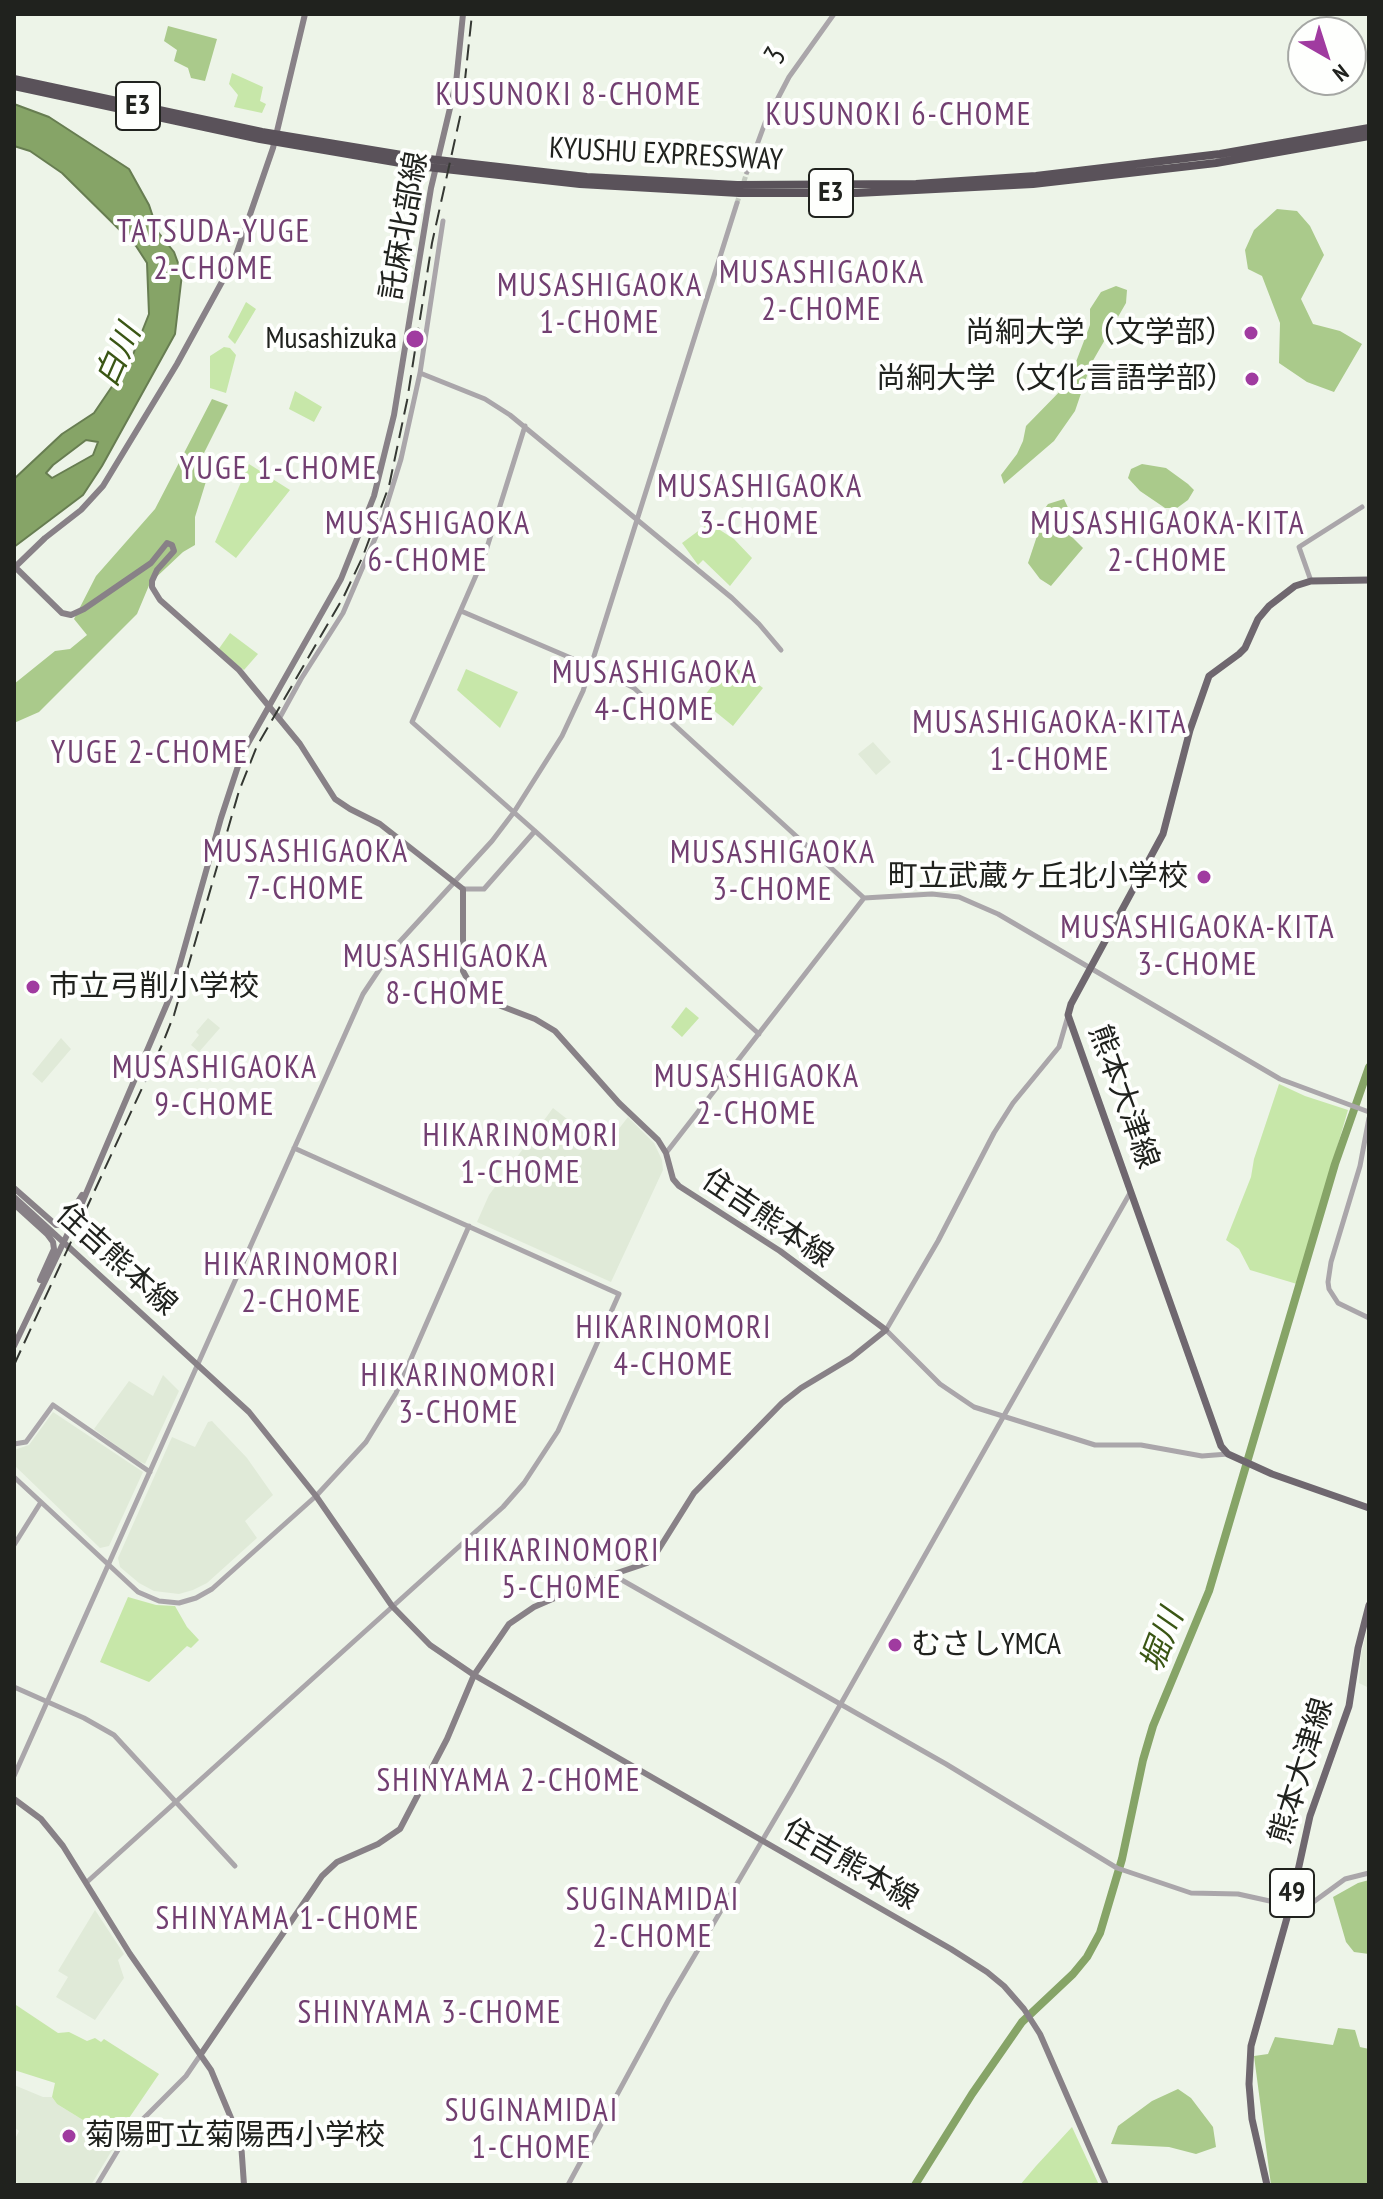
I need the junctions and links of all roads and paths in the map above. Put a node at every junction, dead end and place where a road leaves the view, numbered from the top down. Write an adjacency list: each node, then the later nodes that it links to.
1 (305, 14): 17 (main road)
2 (462, 14): 23 (main road, 託麻北部線)
3 (834, 14): 10 (street, 3)
4 (14, 79): 7 (highway, KYUSHU EXPRESSWAY / E3)
5 (14, 86): 7 (highway, KYUSHU EXPRESSWAY / E3)
6 (1369, 128): 9 (highway, KYUSHU EXPRESSWAY / E3)
7 (261, 136): 9 (highway, KYUSHU EXPRESSWAY / E3)
8 (1369, 136): 9 (highway, KYUSHU EXPRESSWAY / E3)
9 (292, 141)
10 (747, 172)
11 (737, 203): 16 (street)
12 (443, 221): 13 (street)
13 (420, 373): 14 (street); 24 (street)
14 (525, 426): 16 (street); 20 (street)
15 (1362, 507): 19 (street)
16 (638, 520): 21 (street); 22 (street)
17 (14, 567): 23 (main road)
18 (1369, 580): 19 (main road, 熊本大津線)
19 (1311, 581): 30 (main road, 熊本大津線)
20 (461, 611): 22 (street); 25 (street)
21 (781, 650)
22 (591, 667): 25 (street); 29 (street)
23 (268, 706): 24 (main road); 37 (main road, 託麻北部線)
24 (278, 720): 27 (main road)
25 (514, 812): 26 (street); 27 (street)
26 (535, 831): 28 (street); 32 (street)
27 (454, 882): 28 (main road); 35 (street)
28 (463, 889): 36 (main road, 住吉熊本線)
29 (864, 898): 30 (street); 32 (street)
30 (1090, 969): 31 (main road, 熊本大津線); 33 (street)
31 (1068, 1015): 39 (main road, 熊本大津線); 45 (street)
32 (759, 1034): 36 (street)
33 (1369, 1112)
34 (1369, 1118): 44 (street)
35 (294, 1148): 42 (street); 47 (street)
36 (666, 1153): 45 (main road, 住吉熊本線)
37 (93, 1174): 38 (main road); 43 (main road)
38 (14, 1188)
39 (1131, 1192): 48 (street); 50 (main road, 熊本大津線)
40 (14, 1197): 47 (main road, 住吉熊本線)
41 (14, 1204): 43 (main road)
42 (469, 1226): 53 (street); 60 (street)
43 (30, 1310): 46 (main road)
44 (1369, 1318)
45 (886, 1330): 48 (street); 58 (main road)
46 (14, 1346)
47 (198, 1365): 51 (street); 53 (main road, 住吉熊本線)
48 (1003, 1417): 50 (street); 64 (street)
49 (14, 1444): 51 (street)
50 (1228, 1454): 55 (main road)
51 (150, 1472): 57 (street)
52 (14, 1477): 54 (street)
53 (316, 1496): 57 (street); 60 (main road, 住吉熊本線)
54 (41, 1502): 56 (street); 57 (street)
55 (1369, 1508)
56 (14, 1545)
57 (108, 1566): 63 (street)
58 (613, 1574): 61 (main road); 64 (street)
59 (1369, 1605): 72 (main road, 熊本大津線 / 49)
60 (392, 1606): 61 (main road, 住吉熊本線); 67 (street)
61 (474, 1675): 68 (main road, 住吉熊本線); 73 (main road)
62 (14, 1687): 63 (street)
63 (47, 1703): 65 (street); 67 (street)
64 (840, 1705): 68 (street); 72 (street)
65 (14, 1776)
66 (14, 1799): 71 (main road)
67 (177, 1801): 69 (street); 71 (street)
68 (763, 1840): 76 (street); 77 (main road, 住吉熊本線)
69 (235, 1866)
70 (1369, 1873): 72 (street)
71 (87, 1882): 73 (main road)
72 (1290, 1907): 78 (main road, 熊本大津線 / 49)
73 (201, 2054): 74 (street); 75 (main road)
74 (97, 2185)
75 (244, 2185)
76 (568, 2185)
77 (1106, 2185)
78 (1267, 2185)

